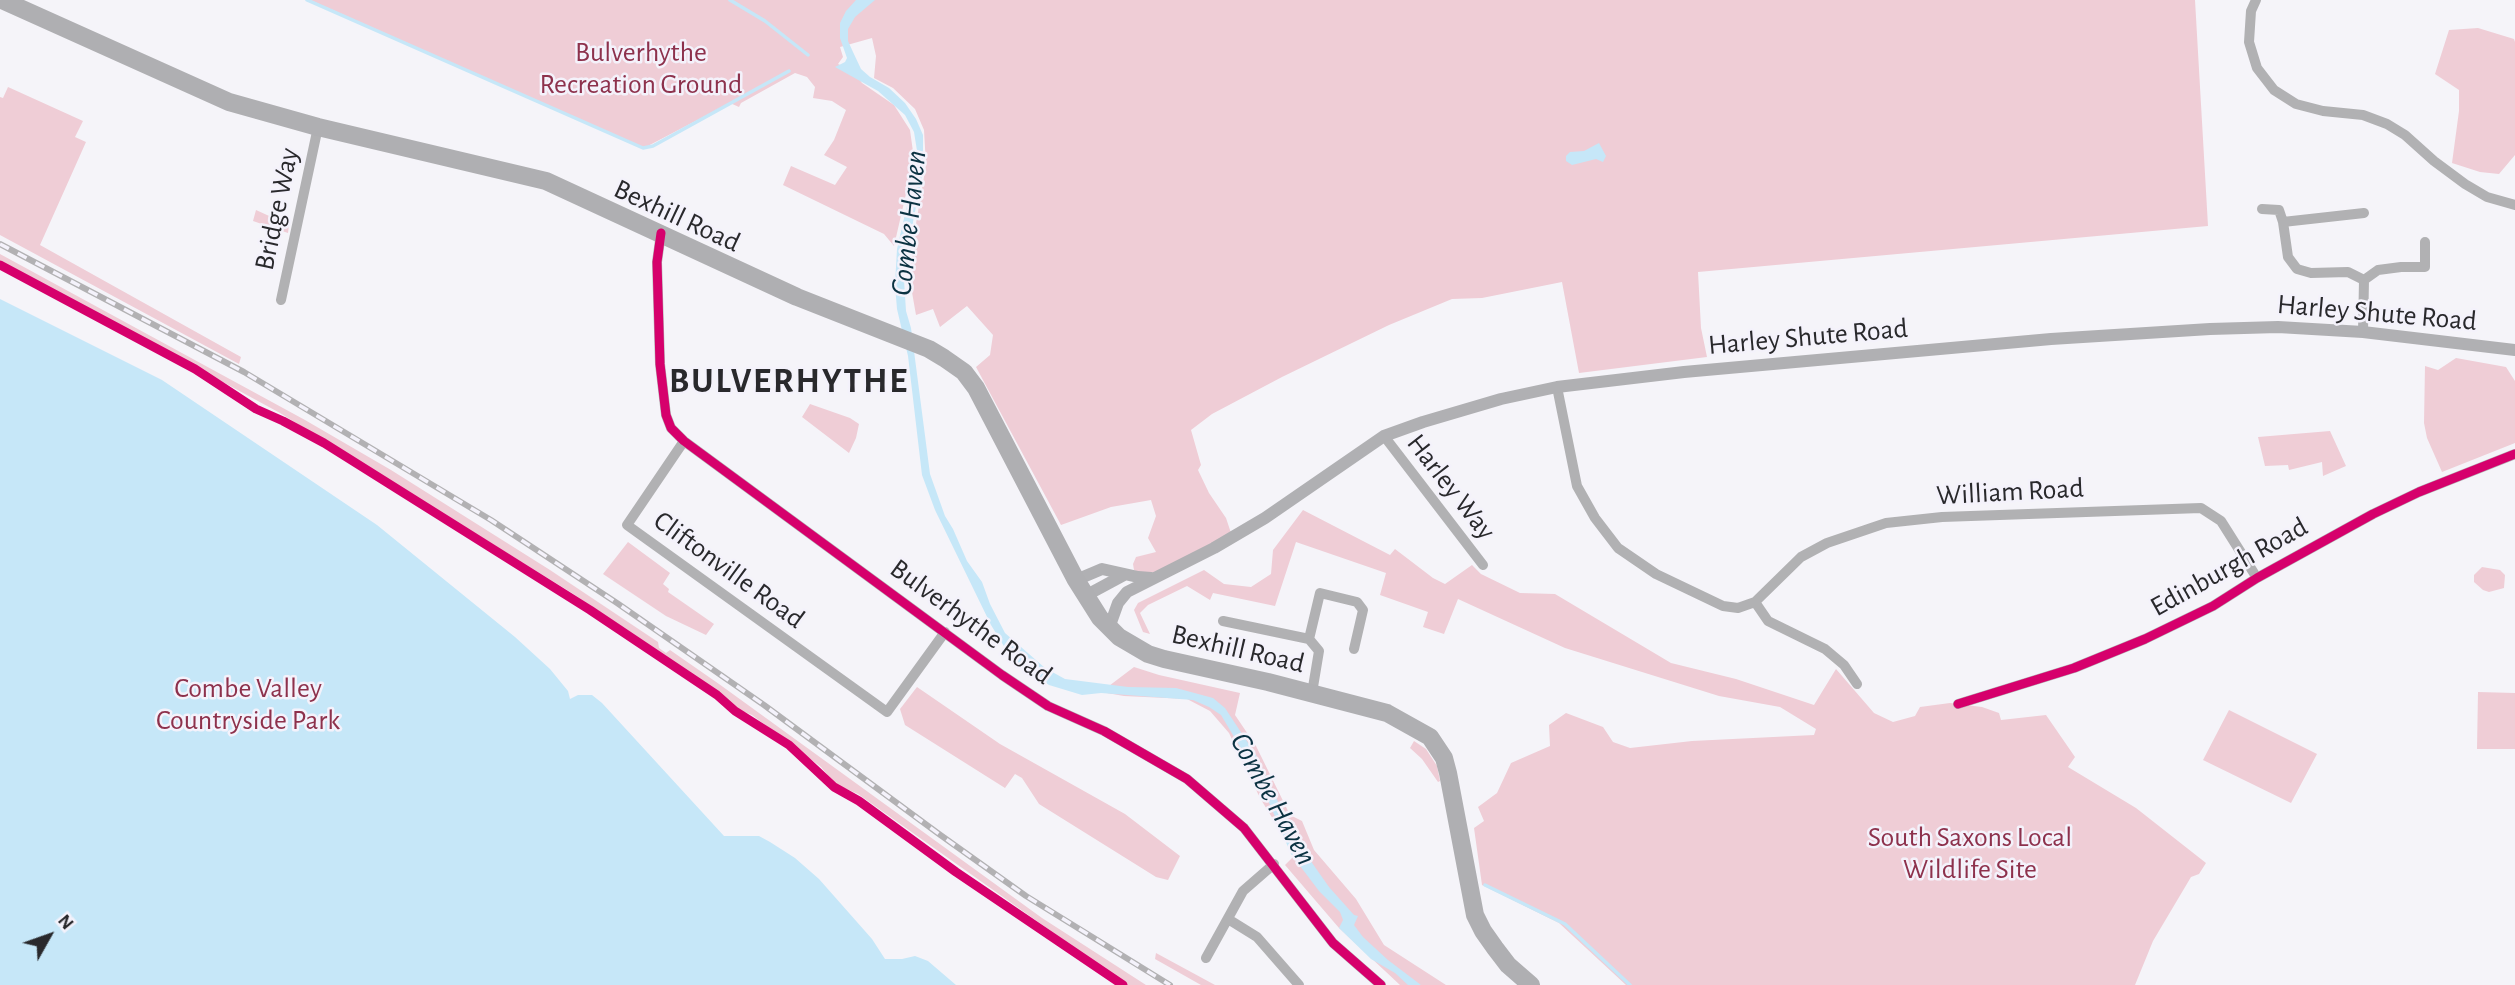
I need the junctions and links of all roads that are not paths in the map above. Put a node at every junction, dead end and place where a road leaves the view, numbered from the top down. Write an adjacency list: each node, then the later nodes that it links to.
1 (2, 0): 3 (highway, Bexhill Road)
2 (2256, 0): 4 (street)
3 (318, 127): 8 (highway, Bexhill Road); 11 (street, Bridge Way)
4 (2515, 205)
5 (2262, 209): 7 (street)
6 (2364, 213): 7 (street)
7 (2283, 222): 10 (street)
8 (662, 233): 16 (street, Bulverhythe Road); 21 (highway, Bexhill Road)
9 (2425, 242): 10 (street)
10 (2364, 280): 12 (street)
11 (281, 300)
12 (2363, 332): 13 (main road, Harley Shute Road); 14 (main road, Harley Shute Road)
13 (2515, 350)
14 (1557, 387): 15 (main road, Harley Shute Road); 22 (street)
15 (1384, 436): 18 (street, Harley Way); 19 (main road, Harley Shute Road)
16 (684, 441): 25 (street, Bulverhythe Road); 25 (street, Cliftonville Road)
17 (2515, 454): 20 (street, Edinburgh Road)
18 (1483, 565)
19 (1152, 578): 21 (main road); 24 (main road, Harley Shute Road)
20 (2257, 578): 22 (street, William Road); 30 (street, Edinburgh Road)
21 (1080, 588): 24 (highway, Bexhill Road)
22 (1755, 602): 28 (street)
23 (1223, 621): 26 (street)
24 (1109, 628): 29 (highway, Bexhill Road)
25 (945, 632): 31 (street, Bulverhythe Road)
26 (1309, 639): 27 (street); 29 (street)
27 (1354, 649)
28 (1857, 684)
29 (1312, 693): 36 (highway, Bexhill Road)
30 (1958, 704)
31 (1274, 864): 32 (street); 35 (street, Bulverhythe Road)
32 (1228, 919): 33 (street); 34 (street)
33 (1206, 958)
34 (1299, 985)
35 (1381, 985)
36 (1531, 985)

